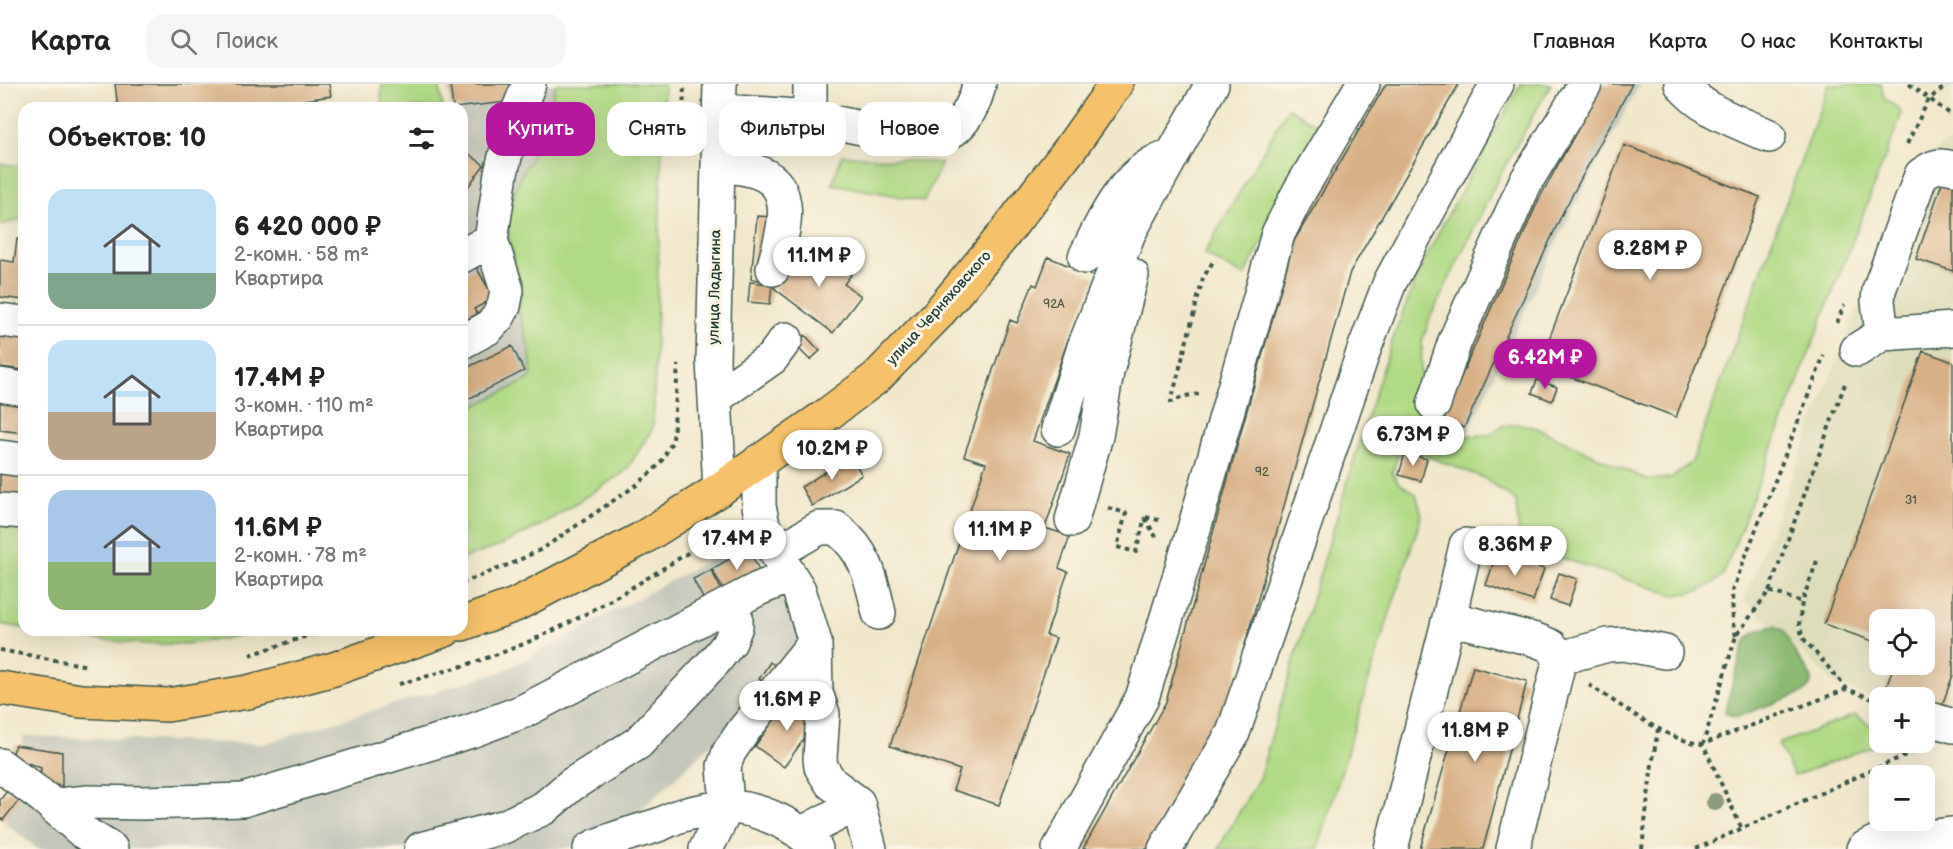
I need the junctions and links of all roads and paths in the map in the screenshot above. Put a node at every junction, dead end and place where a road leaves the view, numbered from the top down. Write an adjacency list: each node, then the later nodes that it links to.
1 (529, 84): 25 (street)
2 (684, 84): 15 (path)
3 (810, 84): 17 (street)
4 (979, 84): 19 (street)
5 (1116, 84): 47 (main road, улица Черняховского)
6 (1212, 84): 22 (street)
7 (1363, 84): 41 (street)
8 (1497, 84): 94 (street)
9 (1585, 84): 43 (street)
10 (1682, 84): 20 (street)
11 (1909, 84): 14 (path)
12 (1948, 84): 14 (path)
13 (720, 97): 16 (street); 23 (street, улица Ладыгина)
14 (1929, 99): 18 (path); 21 (path)
15 (684, 102)
16 (741, 102)
17 (810, 102)
18 (1953, 116)
19 (846, 124)
20 (1769, 136)
21 (1903, 153)
22 (1173, 155): 27 (street); 28 (street)
23 (718, 165): 30 (street); 42 (street, улица Ладыгина)
24 (1953, 168): 37 (street)
25 (491, 240): 26 (street); 35 (street)
26 (468, 252)
27 (1121, 253): 44 (street); 53 (street)
28 (1084, 257)
29 (1214, 260): 41 (path)
30 (773, 269)
31 (1848, 296): 37 (path)
32 (0, 320): 33 (street)
33 (18, 322)
34 (1953, 329): 37 (street)
35 (468, 339)
36 (786, 339): 42 (street)
37 (1850, 341): 58 (path); 66 (path)
38 (678, 361): 57 (path)
39 (0, 386): 40 (street)
40 (18, 388)
41 (1233, 394): 93 (street)
42 (715, 398): 48 (street, улица Ладыгина)
43 (1434, 404)
44 (1058, 429)
45 (0, 457): 46 (street)
46 (18, 459)
47 (759, 461): 48 (main road, улица Черняховского); 56 (street)
48 (720, 489): 63 (main road, улица Черняховского)
49 (0, 510): 50 (street)
50 (18, 512)
51 (1126, 513): 52 (path)
52 (1145, 517)
53 (1072, 520)
54 (1466, 545): 62 (street)
55 (1817, 561): 59 (path)
56 (783, 565): 60 (street); 61 (street); 67 (street)
57 (468, 581)
58 (1769, 591): 59 (path); 66 (path)
59 (1802, 602): 74 (path)
60 (732, 603): 84 (street); 89 (street)
61 (879, 613)
62 (1449, 618): 71 (street); 95 (street)
63 (468, 622)
64 (307, 636): 70 (path)
65 (427, 636): 73 (main road)
66 (1736, 636): 79 (path)
67 (815, 642): 82 (street); 83 (street)
68 (0, 650): 72 (path)
69 (1665, 652): 71 (street)
70 (240, 658)
71 (1560, 663): 77 (path); 96 (street)
72 (91, 666)
73 (0, 688)
74 (1847, 689): 75 (path); 79 (path)
75 (1869, 698)
76 (1953, 726): 78 (street)
77 (1658, 729): 79 (path); 97 (path)
78 (1935, 730)
79 (1703, 744): 85 (path)
80 (1884, 753): 85 (path)
81 (0, 765): 84 (street)
82 (858, 803): 87 (street); 92 (street)
83 (727, 807): 87 (street); 90 (street); 91 (street)
84 (58, 810): 88 (street)
85 (1741, 827): 98 (path)
86 (1953, 834): 99 (street)
87 (809, 841)
88 (111, 849)
89 (421, 849)
90 (590, 849)
91 (706, 849)
92 (870, 849)
93 (1059, 849)
94 (1165, 849)
95 (1390, 849)
96 (1513, 849)
97 (1642, 849)
98 (1696, 849)
99 (1863, 849)

